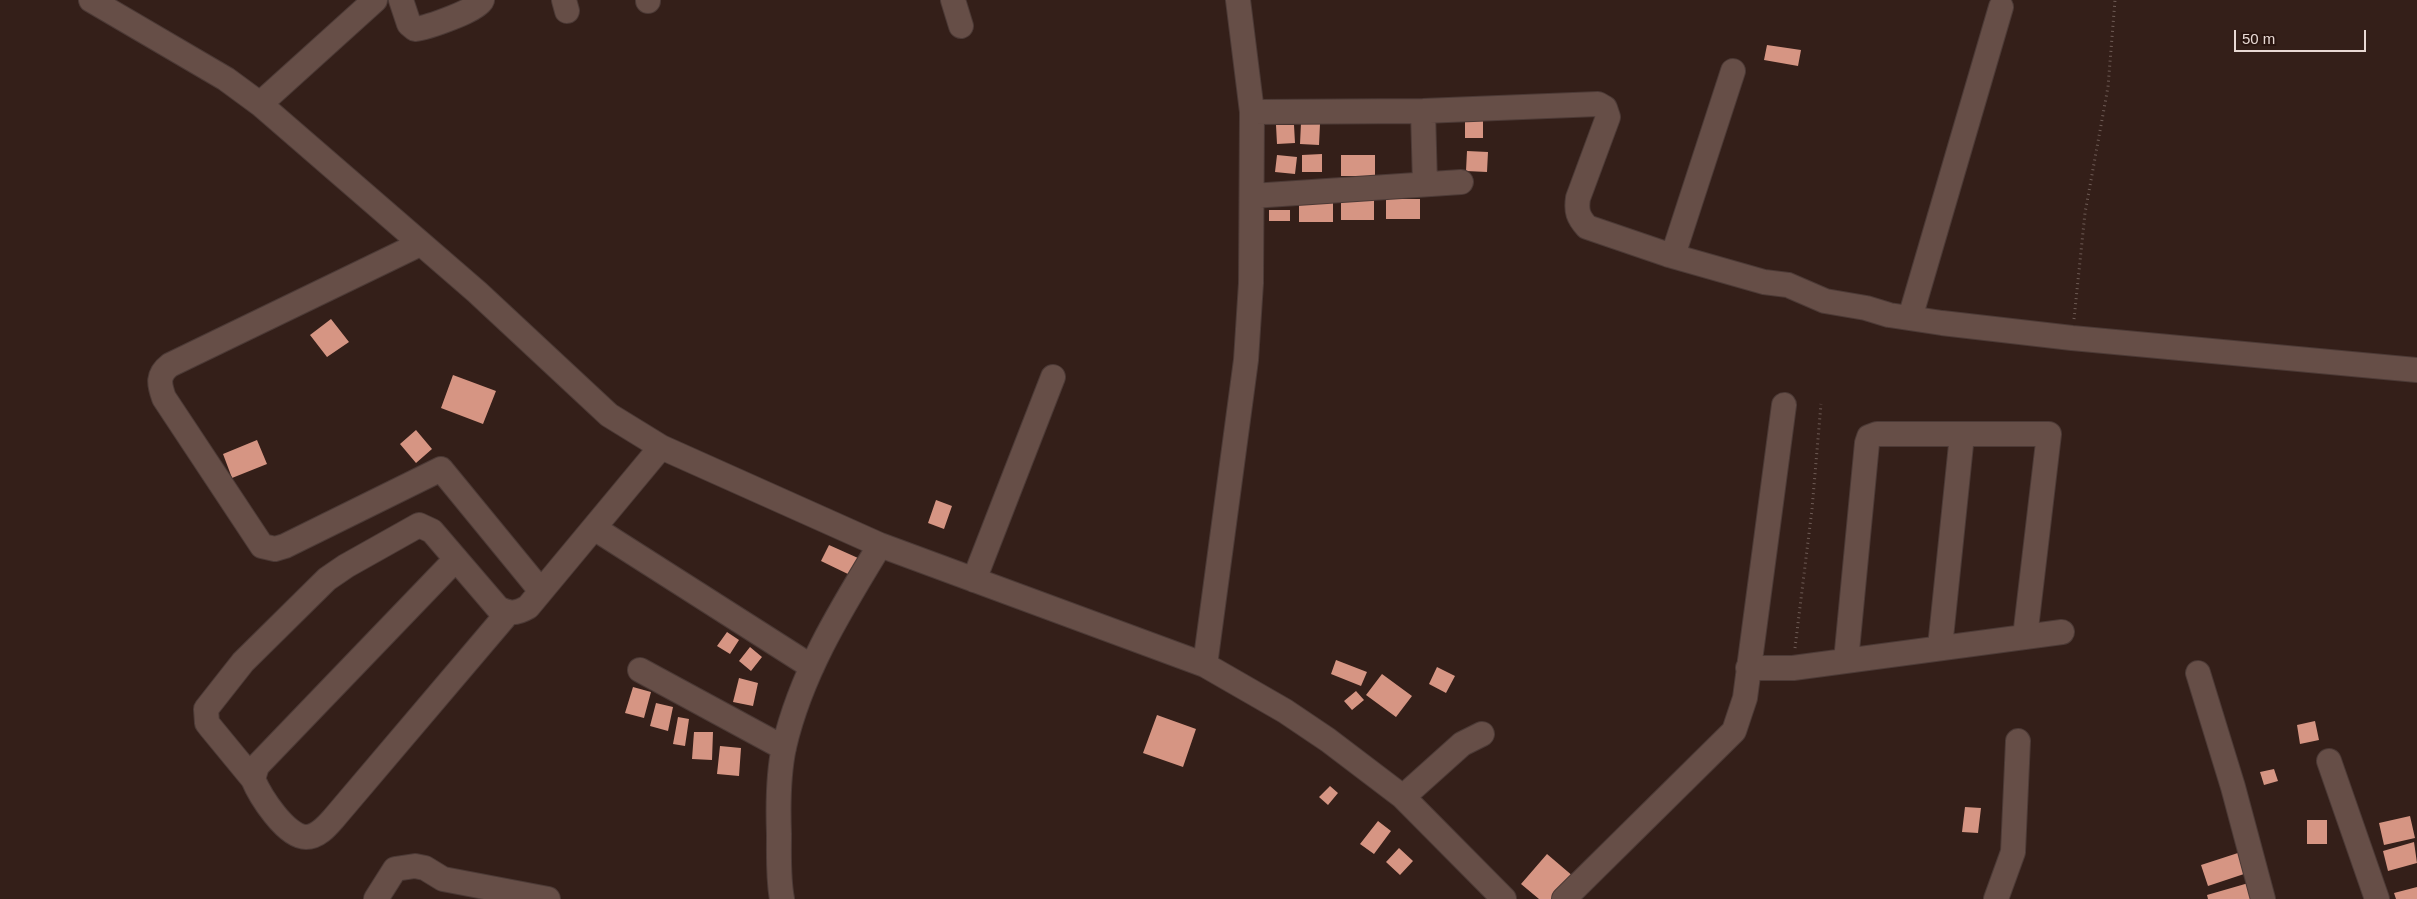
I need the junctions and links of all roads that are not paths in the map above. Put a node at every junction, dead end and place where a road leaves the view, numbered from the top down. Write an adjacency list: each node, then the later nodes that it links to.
1 (91, 0): 10 (street)
2 (375, 0): 10 (street)
3 (401, 0): 4 (street)
4 (482, 0)
5 (953, 0): 8 (street)
6 (1238, 0): 12 (street)
7 (2001, 7): 18 (street)
8 (960, 26)
9 (1733, 71): 17 (street)
10 (260, 104): 16 (street)
11 (1423, 111): 12 (street); 14 (street); 17 (street)
12 (1252, 112): 15 (street)
13 (1461, 182): 14 (street)
14 (1425, 184): 15 (street)
15 (1252, 196): 34 (street)
16 (420, 244): 23 (street); 28 (street)
17 (1669, 255): 18 (street)
18 (1910, 318): 19 (street)
19 (2417, 370)
20 (1053, 376): 27 (street)
21 (1784, 405): 36 (street)
22 (1962, 435): 31 (street); 32 (street); 33 (street)
23 (661, 447): 24 (street); 25 (street)
24 (594, 528): 28 (street); 35 (street)
25 (880, 545): 27 (street); 35 (street)
26 (456, 559): 29 (street); 43 (street); 43 (street)
27 (974, 580): 34 (street)
28 (541, 590): 29 (street)
29 (508, 613): 43 (street)
30 (2062, 632): 31 (street)
31 (2025, 637): 32 (street)
32 (1940, 648): 33 (street)
33 (1846, 661): 36 (street)
34 (1205, 665): 44 (street)
35 (812, 667): 41 (street)
36 (1748, 668): 51 (street)
37 (640, 670): 41 (street)
38 (2198, 673): 53 (street)
39 (1482, 734): 44 (street)
40 (2018, 741): 52 (street)
41 (784, 748): 49 (street)
42 (2329, 761): 54 (street)
43 (253, 779)
44 (1403, 797): 50 (street)
45 (443, 879): 46 (street); 47 (street); 48 (street)
46 (376, 899)
47 (456, 899)
48 (543, 899)
49 (782, 899)
50 (1504, 899)
51 (1564, 899)
52 (1996, 899)
53 (2263, 899)
54 (2377, 899)

